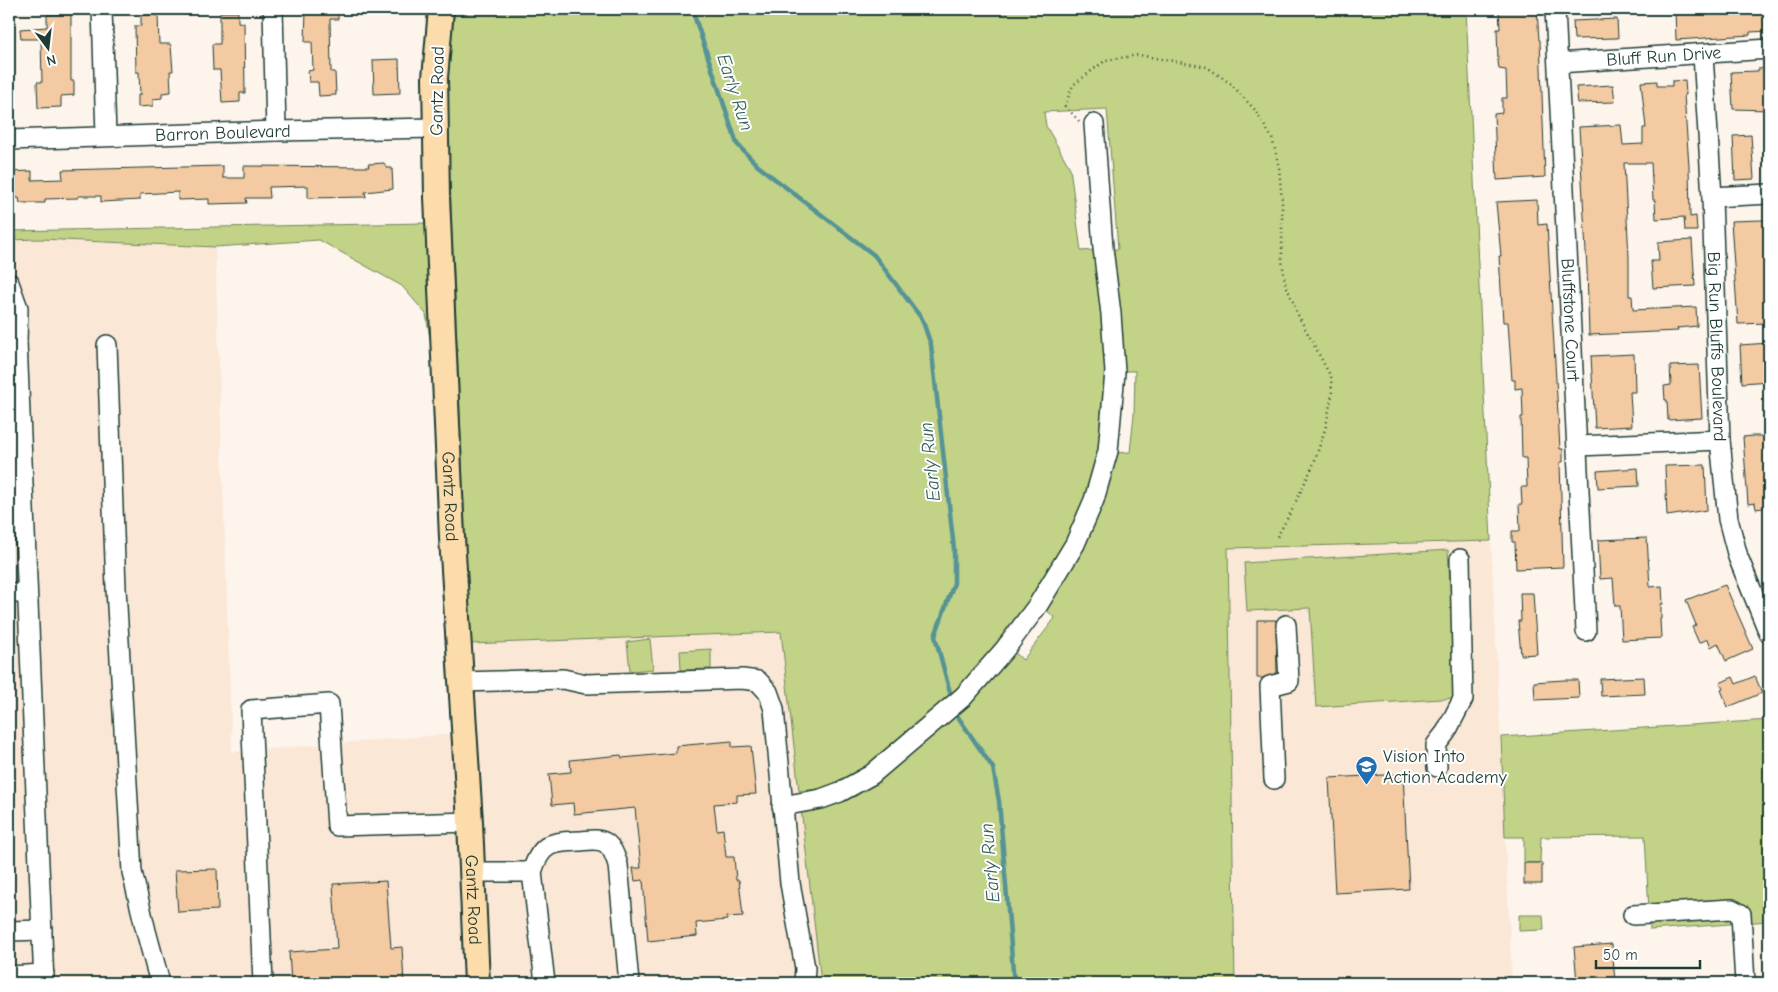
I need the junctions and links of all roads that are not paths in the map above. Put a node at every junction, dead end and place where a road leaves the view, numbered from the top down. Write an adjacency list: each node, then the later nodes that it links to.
1 (102, 9): 11 (street)
2 (273, 9): 9 (street)
3 (441, 9): 8 (main road, Gantz Road)
4 (1555, 9): 7 (street, Bluffstone Court)
5 (1769, 49): 6 (street, Bluff Run Drive)
6 (1703, 54): 7 (street, Bluff Run Drive); 14 (street, Big Run Bluffs Boulevard)
7 (1558, 63): 19 (street, Bluffstone Court)
8 (436, 128): 9 (street, Barron Boulevard); 25 (main road, Gantz Road)
9 (276, 131): 11 (street, Barron Boulevard)
10 (1095, 131): 28 (street)
11 (106, 136): 12 (street, Barron Boulevard)
12 (9, 140)
13 (1769, 194): 14 (street)
14 (1712, 197): 18 (street, Big Run Bluffs Boulevard)
15 (9, 283): 16 (street)
16 (13, 342): 21 (street)
17 (106, 344): 37 (street)
18 (1720, 440): 19 (street); 24 (street, Big Run Bluffs Boulevard)
19 (1578, 446): 23 (street, Bluffstone Court)
20 (1460, 559): 26 (street)
21 (18, 593): 33 (street)
22 (1286, 625): 27 (street)
23 (1586, 631)
24 (1769, 633)
25 (461, 682): 28 (street); 29 (main road, Gantz Road)
26 (1437, 767)
27 (1274, 779)
28 (782, 806): 42 (street)
29 (470, 822): 30 (main road, Gantz Road); 38 (street)
30 (471, 872): 31 (street); 39 (main road, Gantz Road)
31 (532, 872): 40 (street); 41 (street)
32 (1633, 915): 43 (street)
33 (42, 930): 34 (street); 36 (street)
34 (9, 931)
35 (9, 976): 36 (street)
36 (44, 978)
37 (160, 983)
38 (263, 983)
39 (477, 983)
40 (545, 983)
41 (629, 983)
42 (804, 983)
43 (1745, 983)

